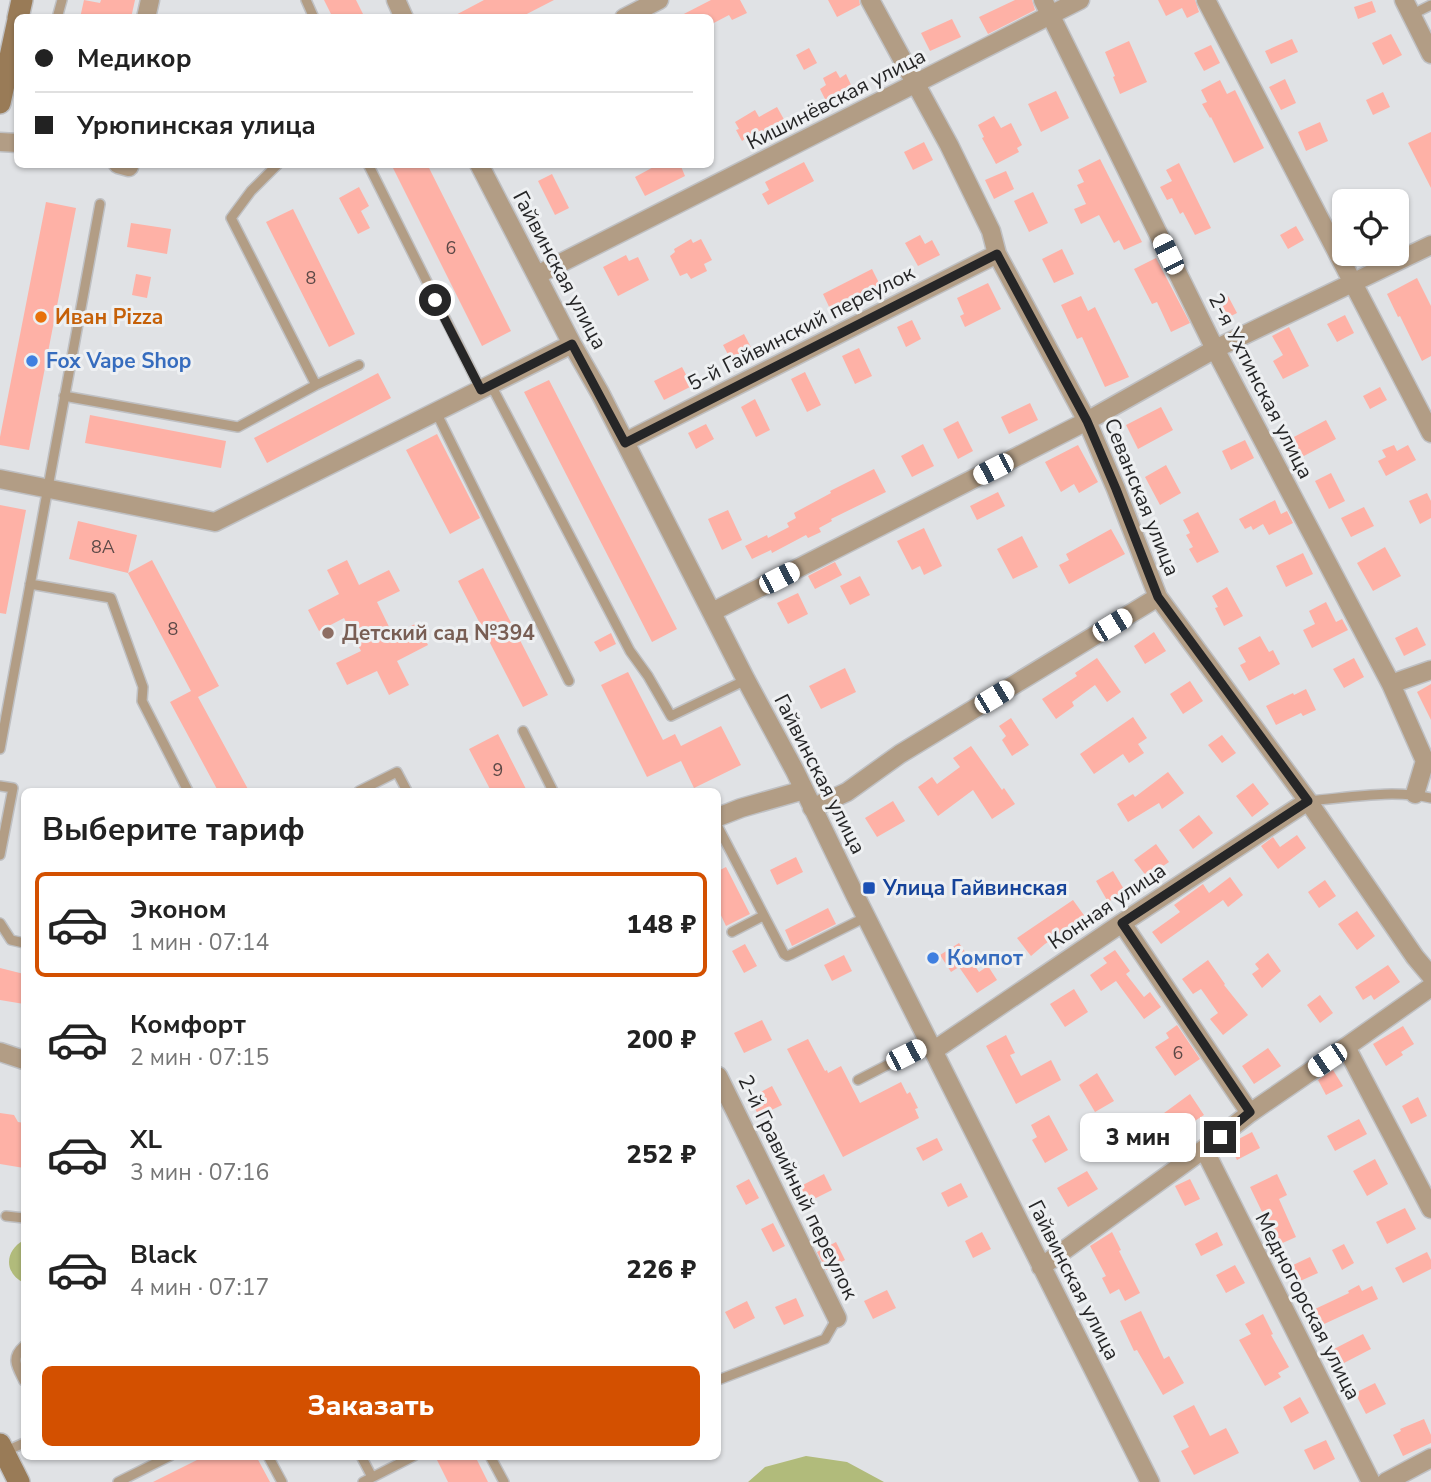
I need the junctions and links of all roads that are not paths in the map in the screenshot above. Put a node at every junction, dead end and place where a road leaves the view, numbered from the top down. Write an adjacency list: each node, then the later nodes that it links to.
1 (659, 0): 8 (street)
2 (870, 0): 11 (street, Севанская улица)
3 (1080, 0): 7 (street, Кишинёвская улица)
4 (1206, 0): 20 (street)
5 (1431, 5): 6 (lane)
6 (1408, 7): 10 (street)
7 (1046, 8): 11 (street, Кишинёвская улица); 22 (street, 2-я Ухтинская улица)
8 (632, 14)
9 (14, 36): 12 (street)
10 (1431, 54)
11 (917, 84): 18 (street, Севанская улица); 19 (street, Кишинёвская улица)
12 (1, 93)
13 (274, 168): 24 (lane)
14 (370, 168): 25 (lane)
15 (481, 168): 19 (street, Гайвинская улица)
16 (100, 204): 26 (lane)
17 (1431, 244): 20 (street)
18 (997, 254): 28 (street, Севанская улица); 30 (street, 5-й Гайвинский переулок)
19 (537, 275): 21 (street, Гайвинская улица)
20 (1353, 283): 22 (street); 29 (street)
21 (572, 344): 25 (street); 30 (street, Гайвинская улица)
22 (1214, 349): 28 (street); 39 (street, 2-я Ухтинская улица)
23 (359, 365): 24 (lane)
24 (316, 385): 26 (lane)
25 (486, 387): 27 (street); 37 (lane)
26 (64, 396): 32 (lane)
27 (436, 412): 32 (street); 38 (lane)
28 (1087, 421): 34 (street, Севанская улица); 35 (street)
29 (1431, 433)
30 (625, 443): 35 (street, Гайвинская улица)
31 (0, 479): 32 (street)
32 (47, 488): 33 (lane)
33 (30, 584): 41 (lane); 43 (lane)
34 (1158, 597): 49 (street, Севанская улица); 50 (street)
35 (712, 612): 37 (street, Гайвинская улица)
36 (1431, 670): 39 (street)
37 (746, 680): 47 (street, Гайвинская улица)
38 (569, 681)
39 (1391, 684): 48 (street, 2-я Ухтинская улица)
40 (523, 731): 46 (lane)
41 (0, 749)
42 (0, 786): 53 (lane)
43 (186, 788)
44 (365, 788): 45 (lane)
45 (405, 788)
46 (552, 788)
47 (804, 790): 50 (street, Гайвинская улица); 51 (street)
48 (1423, 796): 49 (lane)
49 (1308, 801): 57 (street, Конная улица); 60 (street, Севанская улица)
50 (812, 808): 55 (street, Гайвинская улица)
51 (721, 816)
52 (721, 833): 54 (lane)
53 (0, 855)
54 (763, 916): 55 (lane); 58 (lane)
55 (866, 917): 62 (street, Гайвинская улица)
56 (0, 923): 59 (lane)
57 (1122, 923): 62 (street, Конная улица); 68 (street)
58 (732, 932)
59 (21, 942)
60 (1431, 976)
61 (1431, 987): 63 (street)
62 (932, 1047): 66 (lane); 73 (street, Гайвинская улица)
63 (1346, 1047): 68 (street); 70 (street)
64 (0, 1052): 65 (street)
65 (21, 1059)
66 (858, 1080)
67 (721, 1082): 74 (street, 2-й Гравийный переулок)
68 (1250, 1112): 69 (street)
69 (1204, 1150): 73 (street); 92 (street, Медногорская улица)
70 (1431, 1209)
71 (6, 1216): 72 (lane)
72 (21, 1218)
73 (1041, 1267): 91 (street, Гайвинская улица)
74 (837, 1318): 77 (lane)
75 (21, 1349): 76 (lane)
76 (21, 1374)
77 (721, 1379)
78 (21, 1444): 79 (lane)
79 (2, 1448): 87 (street)
80 (1431, 1458): 93 (street)
81 (162, 1460): 88 (lane)
82 (270, 1460): 89 (lane)
83 (362, 1460): 86 (lane)
84 (406, 1460): 86 (lane)
85 (492, 1460): 90 (lane)
86 (367, 1480)
87 (19, 1482)
88 (118, 1482)
89 (282, 1482)
90 (504, 1482)
91 (1150, 1482)
92 (1371, 1482)
93 (1386, 1482)

